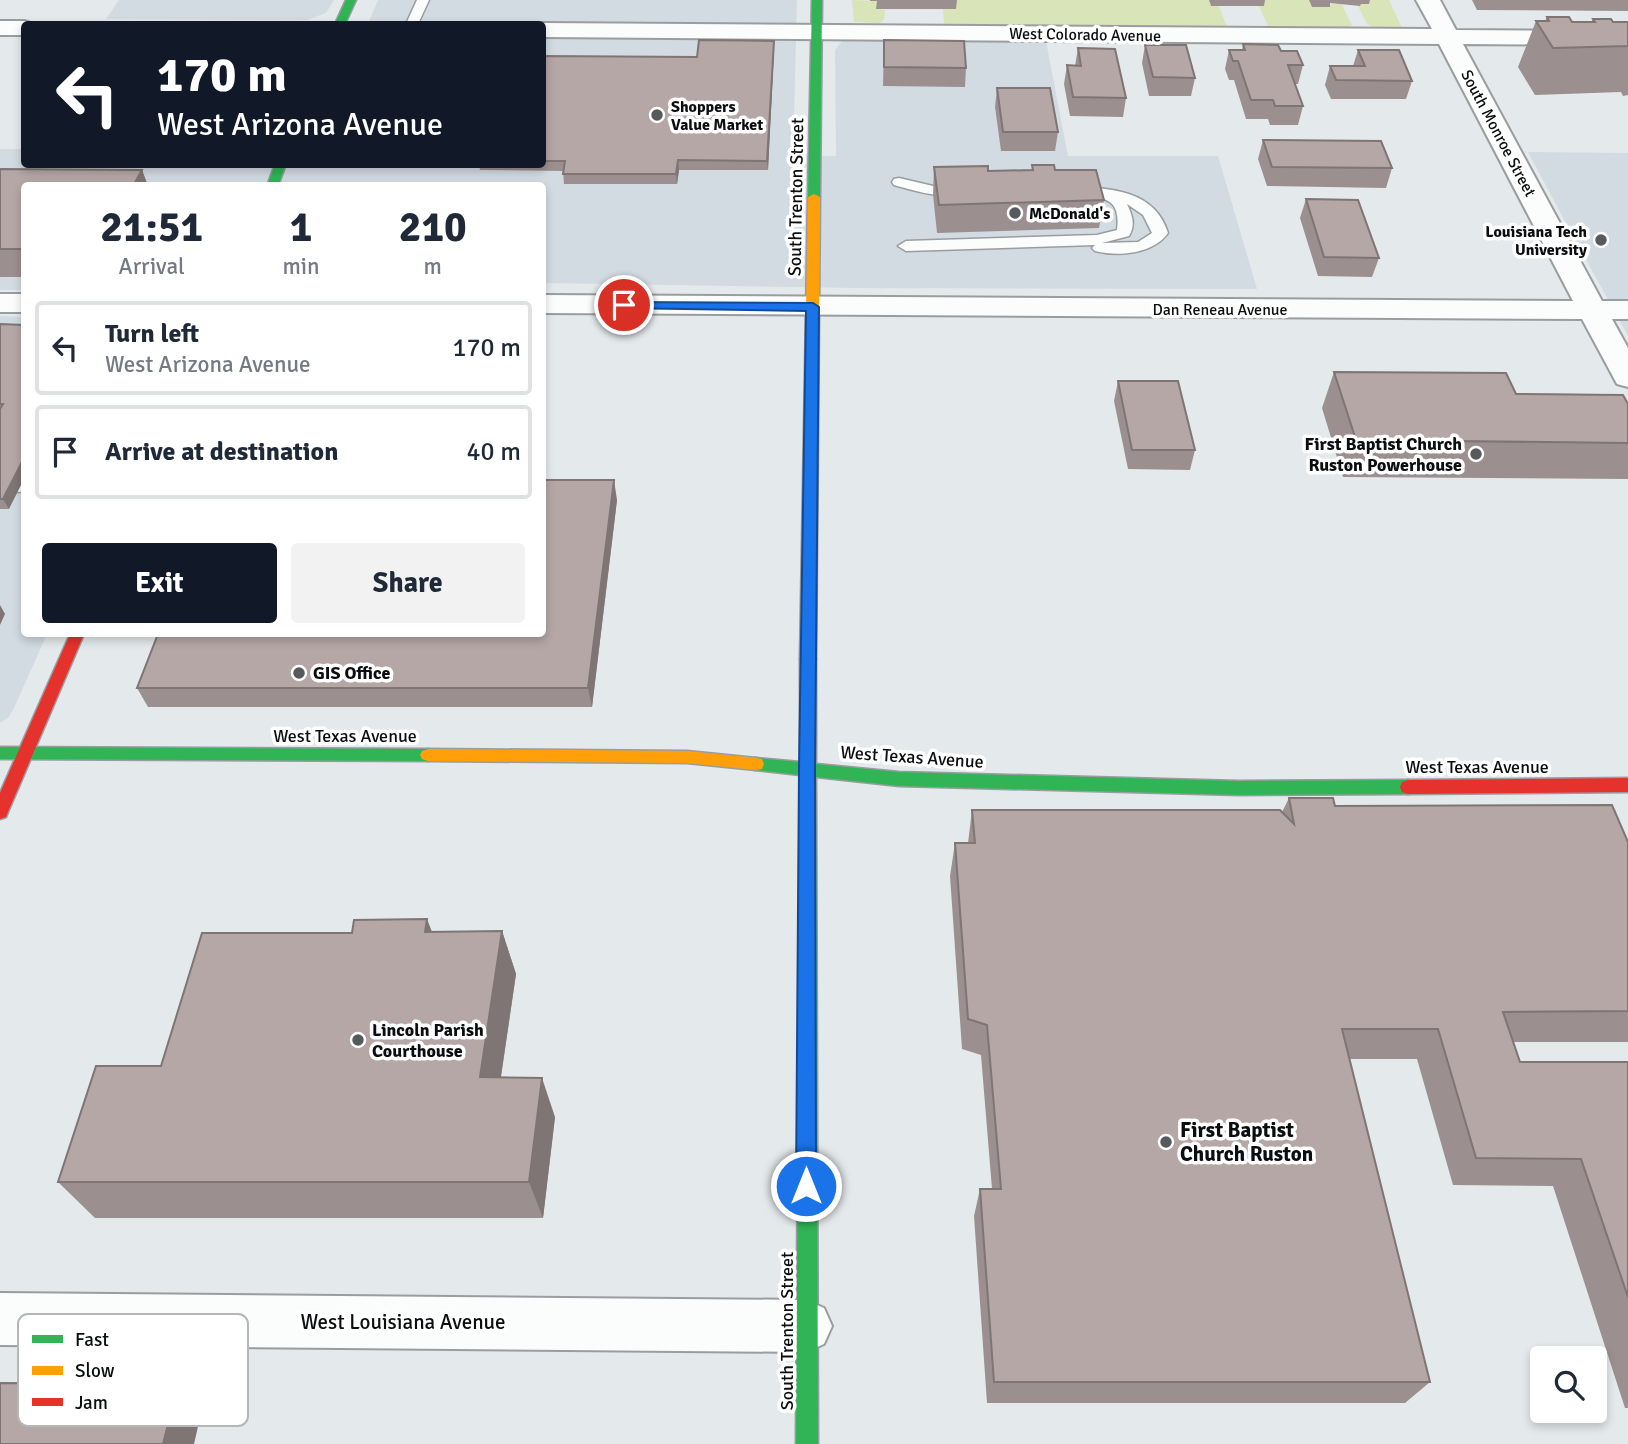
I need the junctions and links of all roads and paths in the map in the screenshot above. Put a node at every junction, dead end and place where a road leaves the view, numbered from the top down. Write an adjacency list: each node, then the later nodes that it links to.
1 (351, 0): 5 (main road)
2 (414, 0): 6 (lane)
3 (817, 0): 10 (main road, South Trenton Street)
4 (1429, 0): 11 (street, South Monroe Street)
5 (341, 21)
6 (413, 21)
7 (0, 28): 8 (street)
8 (21, 28)
9 (546, 30): 10 (street, West Colorado Avenue)
10 (817, 31): 11 (street, West Colorado Avenue); 20 (main road, South Trenton Street)
11 (1449, 37): 12 (street, West Colorado Avenue); 21 (street, South Monroe Street)
12 (1628, 38)
13 (899, 182): 14 (lane)
14 (973, 190)
15 (1054, 190): 16 (lane)
16 (1103, 192): 16 (lane)
17 (0, 303): 18 (street)
18 (21, 303)
19 (546, 304): 20 (street, Dan Reneau Avenue)
20 (813, 307): 21 (street, Dan Reneau Avenue); 29 (main road, South Trenton Street)
21 (1592, 310): 22 (street, Dan Reneau Avenue); 23 (street, South Monroe Street)
22 (1628, 310)
23 (1628, 377)
24 (0, 485): 25 (lane)
25 (21, 486)
26 (76, 637): 28 (main road)
27 (0, 753): 28 (main road, West Texas Avenue)
28 (26, 753): 29 (main road, West Texas Avenue); 31 (main road)
29 (807, 769): 30 (main road, West Texas Avenue); 35 (main road, South Trenton Street)
30 (1628, 785)
31 (0, 812)
32 (0, 1319): 33 (street, West Louisiana Avenue)
33 (18, 1319)
34 (248, 1321): 35 (street, West Louisiana Avenue)
35 (806, 1325): 36 (main road, South Trenton Street)
36 (807, 1444)

